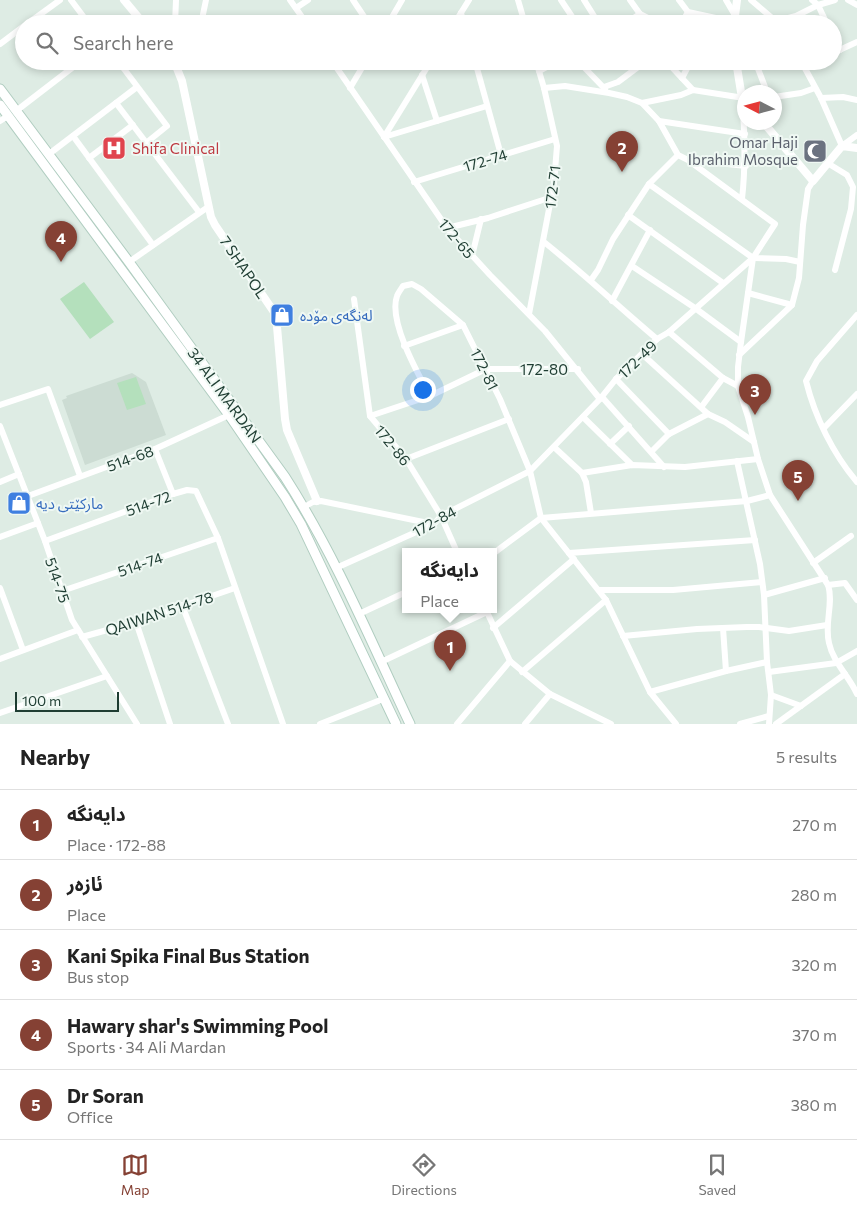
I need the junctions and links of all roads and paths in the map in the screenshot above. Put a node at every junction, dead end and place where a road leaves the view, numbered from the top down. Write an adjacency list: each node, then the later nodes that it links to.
1 (60, 0): 28 (street)
2 (71, 0): 29 (street)
3 (124, 0): 30 (street)
4 (176, 0): 31 (street)
5 (206, 0): 32 (street)
6 (290, 0): 24 (street)
7 (308, 0): 24 (street)
8 (353, 0): 34 (street)
9 (402, 0): 35 (street)
10 (469, 0): 26 (street)
11 (518, 0): 36 (street)
12 (561, 0): 37 (street)
13 (584, 0): 38 (street)
14 (630, 0): 27 (street)
15 (679, 0): 25 (street)
16 (726, 0): 41 (street)
17 (737, 0): 42 (street)
18 (751, 0): 43 (street)
19 (812, 0): 22 (street)
20 (835, 0): 22 (street)
21 (848, 0): 23 (street)
22 (818, 5): 44 (street); 45 (street)
23 (857, 5)
24 (296, 8): 33 (street)
25 (688, 12): 39 (street); 40 (street)
26 (461, 13)
27 (640, 14)
28 (39, 15)
29 (82, 15)
30 (136, 15)
31 (175, 15)
32 (203, 15)
33 (301, 15)
34 (363, 15)
35 (393, 15)
36 (522, 15)
37 (571, 15)
38 (593, 15)
39 (686, 15)
40 (704, 15)
41 (733, 15)
42 (736, 15)
43 (769, 15)
44 (798, 15)
45 (823, 15)
46 (15, 33): 48 (street)
47 (857, 42): 49 (street)
48 (0, 44)
49 (842, 49)
50 (69, 70): 85 (street)
51 (125, 70): 69 (street)
52 (178, 70): 112 (street, 7 SHAPOL)
53 (338, 70): 71 (street, 172-65)
54 (361, 70): 71 (street)
55 (425, 70): 65 (street)
56 (477, 70): 84 (street)
57 (587, 70): 70 (street)
58 (634, 70): 70 (street)
59 (674, 70): 66 (street)
60 (686, 70): 66 (street)
61 (737, 70): 67 (street)
62 (758, 70): 68 (street)
63 (805, 70): 73 (street)
64 (539, 71): 72 (street, 172-71)
65 (422, 75): 87 (street); 95 (street)
66 (682, 78): 75 (street)
67 (741, 85)
68 (764, 85)
69 (137, 87): 81 (street); 97 (street)
70 (604, 87): 76 (street)
71 (350, 88): 95 (street, 172-65)
72 (544, 88): 76 (street); 96 (street, 172-71)
73 (815, 88): 77 (street); 79 (street)
74 (0, 89): 85 (main road, 34 ALI MARDAN)
75 (693, 90): 78 (street); 82 (street)
76 (609, 93): 82 (street)
77 (782, 96)
78 (737, 98)
79 (821, 98): 80 (street); 98 (street)
80 (857, 100)
81 (116, 103): 89 (street); 94 (street)
82 (642, 103): 88 (street)
83 (0, 105): 85 (main road, 34 ALI MARDAN)
84 (488, 106): 87 (street); 101 (street)
85 (12, 113): 86 (street); 100 (main road, 34 ALI MARDAN); 153 (main road, 34 ALI MARDAN)
86 (0, 121)
87 (437, 121): 95 (street)
88 (659, 121): 92 (street); 102 (street)
89 (133, 125): 97 (street); 103 (street)
90 (745, 130): 92 (street)
91 (770, 130): 108 (street)
92 (745, 134): 106 (street)
93 (857, 134): 98 (street)
94 (73, 136): 100 (street); 103 (street)
95 (384, 137): 107 (street, 172-65)
96 (555, 139): 101 (street, 172-74); 110 (street, 172-71)
97 (146, 143): 113 (street)
98 (842, 146): 99 (street); 105 (street)
99 (857, 148)
100 (49, 154): 122 (main road, 34 ALI MARDAN)
101 (502, 155): 107 (street, 172-74)
102 (678, 155): 104 (street); 109 (street)
103 (89, 158): 119 (street)
104 (688, 160): 106 (street); 111 (street)
105 (828, 164): 108 (street); 125 (street)
106 (746, 166): 111 (street)
107 (414, 182): 116 (street, 172-65)
108 (814, 182): 123 (street)
109 (649, 184): 114 (street); 121 (street)
110 (552, 197): 115 (street); 118 (street, 172-71)
111 (742, 199): 121 (street)
112 (208, 207): 113 (street); 180 (street, 7 SHAPOL)
113 (199, 212): 119 (street)
114 (628, 215): 117 (street); 126 (street)
115 (481, 219): 116 (street); 120 (street)
116 (447, 228): 120 (street, 172-65)
117 (650, 230): 124 (street); 127 (street)
118 (544, 242): 126 (street); 133 (street, 172-71)
119 (152, 245): 122 (street)
120 (472, 256): 133 (street, 172-65)
121 (753, 258): 123 (street); 127 (street, 172-49); 128 (street)
122 (128, 262): 182 (main road, 34 ALI MARDAN)
123 (800, 262): 131 (street)
124 (632, 266): 130 (street); 132 (street)
125 (835, 270)
126 (591, 280): 130 (street)
127 (723, 283): 132 (street, 172-49)
128 (748, 294): 131 (street); 138 (street)
129 (354, 299): 154 (street, 172-86)
130 (612, 301): 137 (street)
131 (792, 305): 141 (street)
132 (695, 308): 136 (street, 172-49); 138 (street)
133 (529, 314): 143 (street, 172-65)
134 (857, 315): 159 (street)
135 (463, 325): 139 (street); 139 (street, 172-81); 142 (street, 172-81)
136 (669, 332): 137 (street, 172-49); 144 (street)
137 (657, 339): 140 (street, 172-49)
138 (740, 342): 141 (street)
139 (404, 346): 148 (street)
140 (642, 354): 145 (street, 172-49); 151 (street)
141 (739, 355): 146 (street)
142 (486, 369): 143 (street, 172-80); 148 (street, 172-80); 156 (street, 172-81)
143 (578, 369): 149 (street, 172-65)
144 (723, 378): 146 (street); 151 (street)
145 (616, 379): 149 (street, 172-49); 160 (street)
146 (738, 386): 161 (street)
147 (857, 394): 159 (street)
148 (430, 396): 154 (street, 172-80)
149 (601, 398): 155 (street, 172-49); 158 (street, 172-65)
150 (0, 406): 174 (street)
151 (702, 406): 152 (street)
152 (708, 414): 160 (street); 161 (street)
153 (229, 415): 164 (street, 514-68); 224 (main road, 34 ALI MARDAN)
154 (370, 416): 166 (street, 172-86)
155 (583, 418): 162 (street); 163 (street, 172-49)
156 (509, 419): 166 (street); 171 (street, 172-81)
157 (0, 426): 173 (street, 514-75)
158 (629, 426): 162 (street); 165 (street, 172-65)
159 (824, 428): 176 (street)
160 (669, 434): 165 (street)
161 (754, 442): 167 (street)
162 (610, 444): 169 (street)
163 (554, 447): 171 (street, 172-49); 172 (street)
164 (155, 449): 174 (street, 514-68); 177 (street)
165 (652, 451): 170 (street, 172-65)
166 (406, 459): 184 (street, 172-86)
167 (758, 460): 168 (street); 178 (street)
168 (737, 461): 170 (street); 181 (street)
169 (632, 465): 170 (street); 172 (street)
170 (664, 466)
171 (530, 471): 184 (street, 172-84); 185 (street, 172-81)
172 (582, 473): 183 (street)
173 (19, 474): 175 (street); 179 (street, 514-75)
174 (80, 476): 179 (street, 514-68)
175 (0, 482)
176 (857, 482)
177 (173, 494): 190 (street, 514-72); 192 (street, 514-72)
178 (770, 495): 181 (street); 196 (street)
179 (28, 496): 186 (street, 514-75)
180 (316, 501): 182 (street); 187 (street)
181 (747, 502): 183 (street); 191 (street)
182 (304, 507): 197 (main road, 34 ALI MARDAN)
183 (591, 513): 185 (street)
184 (442, 516): 187 (street, 172-84); 193 (street, 172-86)
185 (541, 518): 194 (street); 195 (street)
186 (38, 523): 189 (street); 192 (street, 514-75)
187 (434, 524): 197 (street, 172-84)
188 (851, 536): 196 (street)
189 (0, 537)
190 (218, 538): 202 (street); 204 (street, 514-74)
191 (755, 540): 195 (street); 199 (street)
192 (45, 541): 204 (street, 514-75)
193 (455, 548)
194 (497, 551)
195 (572, 556): 203 (street); 215 (street)
196 (813, 563): 198 (street)
197 (336, 568): 212 (main road, 34 ALI MARDAN)
198 (825, 578): 200 (street); 206 (street)
199 (762, 582): 203 (street); 206 (street)
200 (828, 584): 208 (street); 214 (street)
201 (0, 588): 222 (street)
202 (235, 588): 209 (street, QAIWAN 514-78); 248 (street)
203 (599, 590): 207 (street)
204 (62, 591): 218 (street, 514-75)
205 (402, 594): 212 (street)
206 (764, 595): 217 (street)
207 (606, 600): 219 (street); 231 (street)
208 (857, 600)
209 (182, 605): 213 (street, QAIWAN 514-78); 247 (street)
210 (482, 613): 229 (street)
211 (487, 613): 215 (street)
212 (359, 614): 221 (main road, 34 ALI MARDAN)
213 (136, 622): 220 (street, QAIWAN 514-78); 246 (street)
214 (827, 625): 217 (street); 228 (street)
215 (493, 628): 226 (street)
216 (723, 628): 217 (street); 219 (street); 232 (street)
217 (765, 628): 227 (street)
218 (78, 630): 220 (street, 514-75); 222 (street)
219 (623, 636): 236 (street)
220 (82, 637): 235 (street, 514-75)
221 (375, 648): 224 (main road); 229 (main road, 34 ALI MARDAN)
222 (23, 650): 225 (street)
223 (857, 651): 228 (street)
224 (362, 655): 230 (main road, 34 ALI MARDAN)
225 (0, 659)
226 (510, 662): 231 (street); 252 (street)
227 (767, 662): 232 (street); 233 (street)
228 (838, 662): 233 (street); 234 (street)
229 (382, 664): 230 (main road); 251 (main road, 34 ALI MARDAN)
230 (370, 672): 240 (main road, 34 ALI MARDAN)
231 (522, 672): 237 (street)
232 (726, 672): 236 (street)
233 (769, 672): 239 (street)
234 (845, 674): 238 (street); 241 (street)
235 (107, 676): 242 (street); 244 (street, 514-75)
236 (650, 692): 255 (street)
237 (550, 694): 253 (street); 254 (street)
238 (857, 694)
239 (771, 695): 241 (street); 243 (street)
240 (383, 699): 249 (street); 250 (main road, 34 ALI MARDAN)
241 (801, 706): 258 (street)
242 (0, 713)
243 (769, 716): 256 (street); 257 (street)
244 (136, 723): 245 (street)
245 (128, 724)
246 (170, 724)
247 (228, 724)
248 (283, 724)
249 (320, 724)
250 (396, 724)
251 (410, 724)
252 (457, 724)
253 (525, 724)
254 (611, 724)
255 (676, 724)
256 (740, 724)
257 (768, 724)
258 (776, 724)

